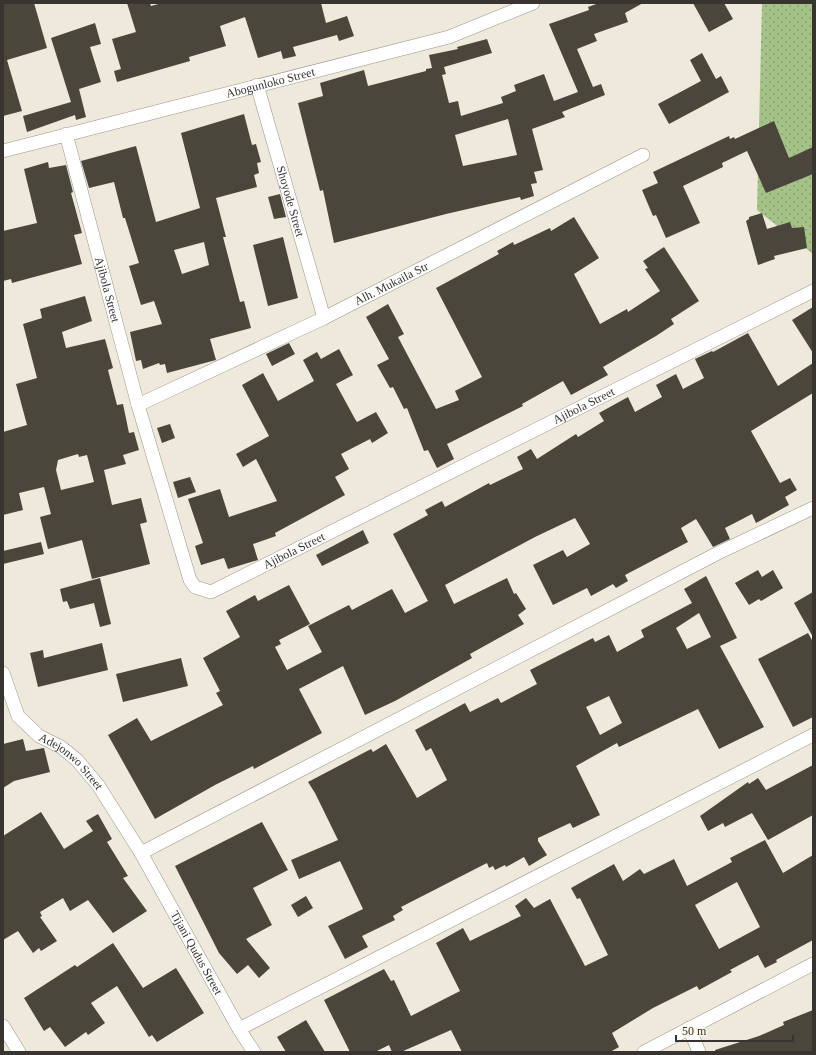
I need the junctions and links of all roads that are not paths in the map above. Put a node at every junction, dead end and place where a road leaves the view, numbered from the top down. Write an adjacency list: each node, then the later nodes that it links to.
1 (533, 3): 2 (street, Abogunloko Street)
2 (257, 85): 3 (street, Abogunloko Street); 7 (street, Shoyode Street)
3 (66, 134): 4 (street, Abogunloko Street); 8 (street, Ajibola Street)
4 (3, 151)
5 (642, 155): 7 (street, Alh. Mukaila Str)
6 (813, 291): 8 (street, Ajibola Street)
7 (324, 318): 8 (street, Alh. Mukaila Str)
8 (138, 405)
9 (813, 508): 12 (street)
10 (3, 673): 12 (street, Adejonwo Street)
11 (813, 735): 15 (street)
12 (141, 853): 15 (street, Tijani Qudus Street)
13 (813, 964): 16 (street)
14 (3, 1026): 17 (street)
15 (239, 1028): 18 (street, Tijani Qudus Street)
16 (689, 1028): 19 (street); 20 (street)
17 (19, 1052)
18 (254, 1052)
19 (644, 1052)
20 (699, 1052)

